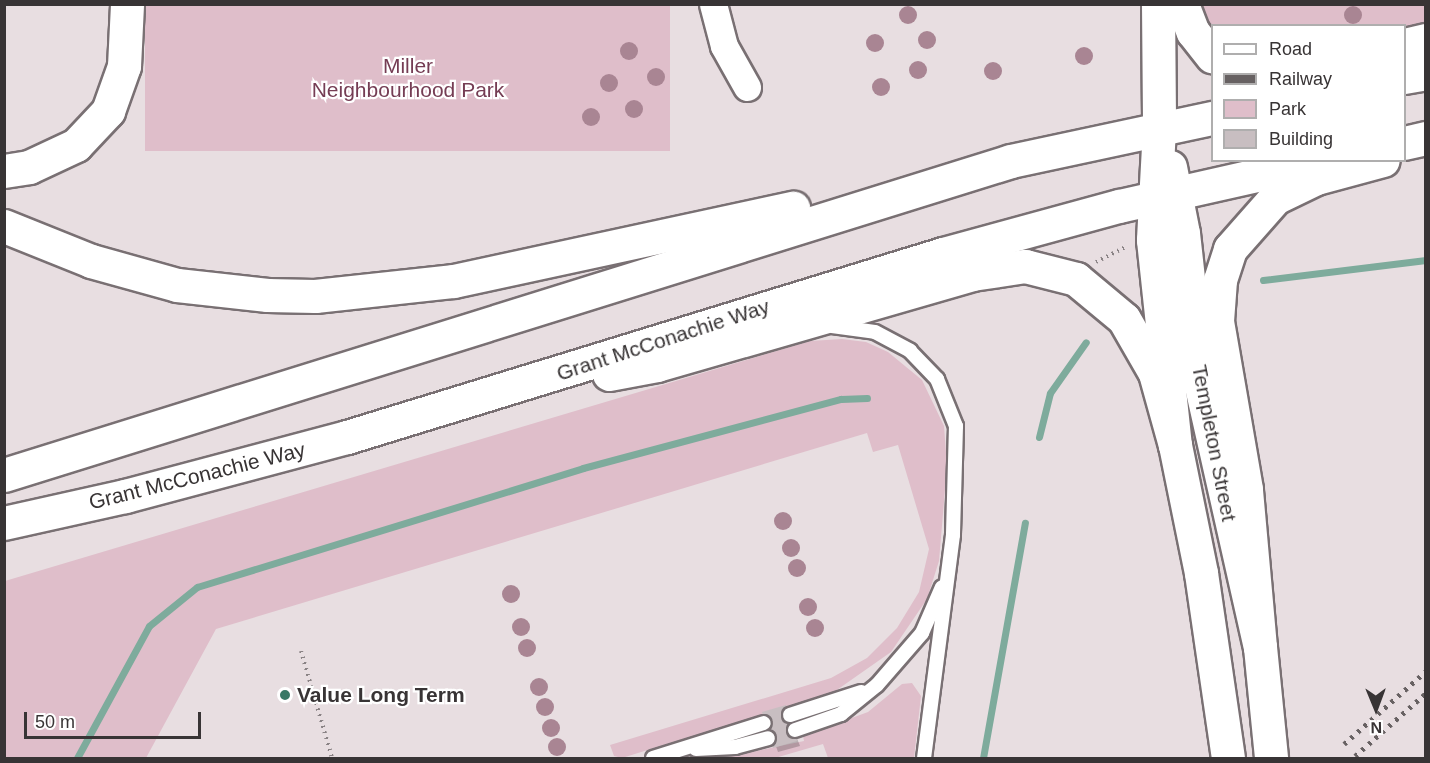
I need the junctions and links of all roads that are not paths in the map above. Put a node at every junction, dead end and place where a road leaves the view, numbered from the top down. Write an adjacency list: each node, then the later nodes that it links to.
1 (127, 4): 20 (main road)
2 (713, 4): 10 (street)
3 (1158, 4): 12 (main road, Templeton Street)
4 (1182, 4): 7 (main road)
5 (1425, 40): 6 (main road)
6 (1406, 45)
7 (1211, 55)
8 (1425, 73): 9 (main road)
9 (1406, 77)
10 (747, 87)
11 (1211, 118): 12 (main road)
12 (1160, 128): 17 (main road); 21 (main road, Templeton Street)
13 (1425, 138): 14 (main road)
14 (1406, 143)
15 (1425, 152): 16 (main road)
16 (1406, 156)
17 (1011, 161): 22 (main road); 26 (main road)
18 (1314, 162): 21 (main road, Grant McConachie Way)
19 (1376, 162): 31 (main road)
20 (4, 171)
21 (1165, 196): 24 (main road, Grant McConachie Way); 25 (main road, Templeton Street); 31 (main road, Templeton Street)
22 (4, 226)
23 (781, 329): 24 (main road); 25 (main road); 30 (lane)
24 (489, 396): 27 (main road, Grant McConachie Way)
25 (1175, 445): 40 (main road, Templeton Street)
26 (4, 475)
27 (125, 496): 28 (main road, Grant McConachie Way); 29 (main road)
28 (4, 523)
29 (4, 537)
30 (948, 571): 32 (lane); 39 (lane)
31 (1260, 646): 41 (main road, Templeton Street)
32 (877, 685): 33 (lane); 35 (lane)
33 (790, 715)
34 (764, 723): 37 (lane)
35 (795, 730)
36 (768, 738): 37 (lane)
37 (682, 750): 38 (lane)
38 (653, 759)
39 (924, 759)
40 (1228, 759)
41 (1271, 759)

